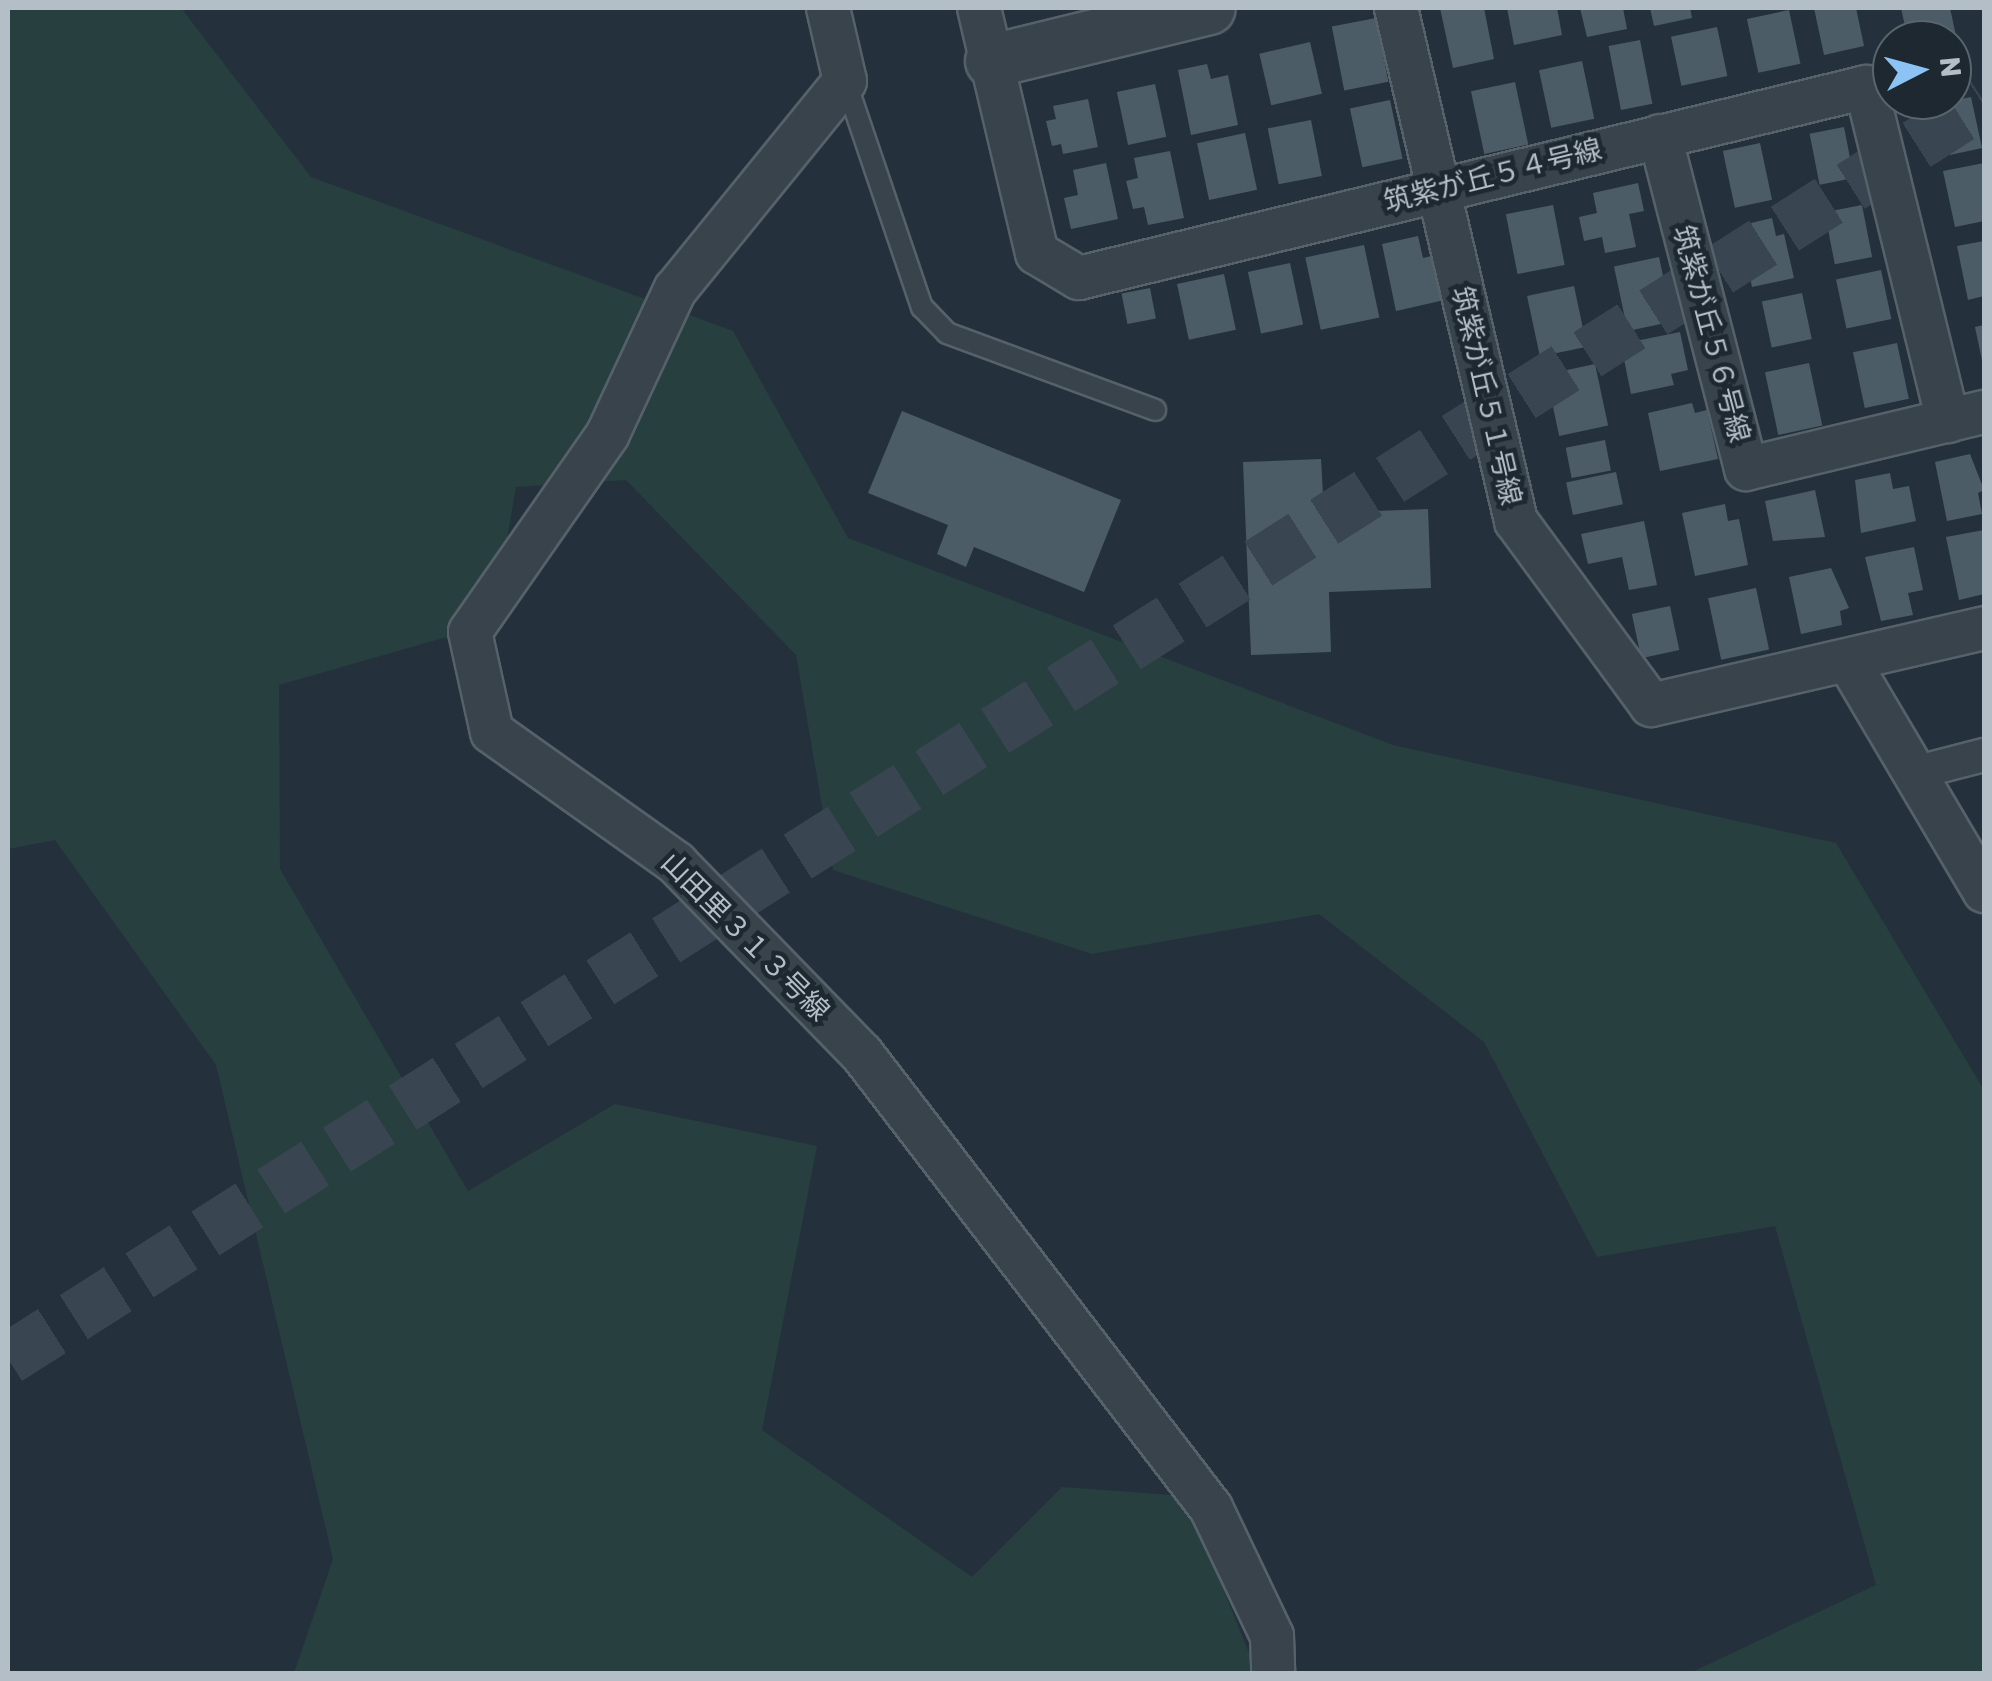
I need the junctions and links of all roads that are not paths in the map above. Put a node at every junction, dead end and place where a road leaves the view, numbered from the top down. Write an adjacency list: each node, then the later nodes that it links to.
1 (828, 8): 6 (street)
2 (979, 8): 5 (street, 筑紫が丘５４号線)
3 (1209, 8): 5 (street)
4 (1396, 8): 8 (street, 筑紫が丘５１号線)
5 (992, 61): 8 (street, 筑紫が丘５４号線)
6 (845, 81): 9 (lane); 16 (street, 山田里３１３号線)
7 (1660, 136): 8 (street, 筑紫が丘５４号線); 10 (street, 筑紫が丘５４号線); 10 (street, 筑紫が丘５６号線)
8 (1438, 190): 12 (street, 筑紫が丘５１号線)
9 (1155, 410)
10 (1966, 417)
11 (1984, 628): 12 (street, 筑紫が丘５１号線)
12 (1850, 664): 14 (street)
13 (1984, 756): 14 (street)
14 (1914, 773): 15 (street)
15 (1980, 877)
16 (1273, 1674)

